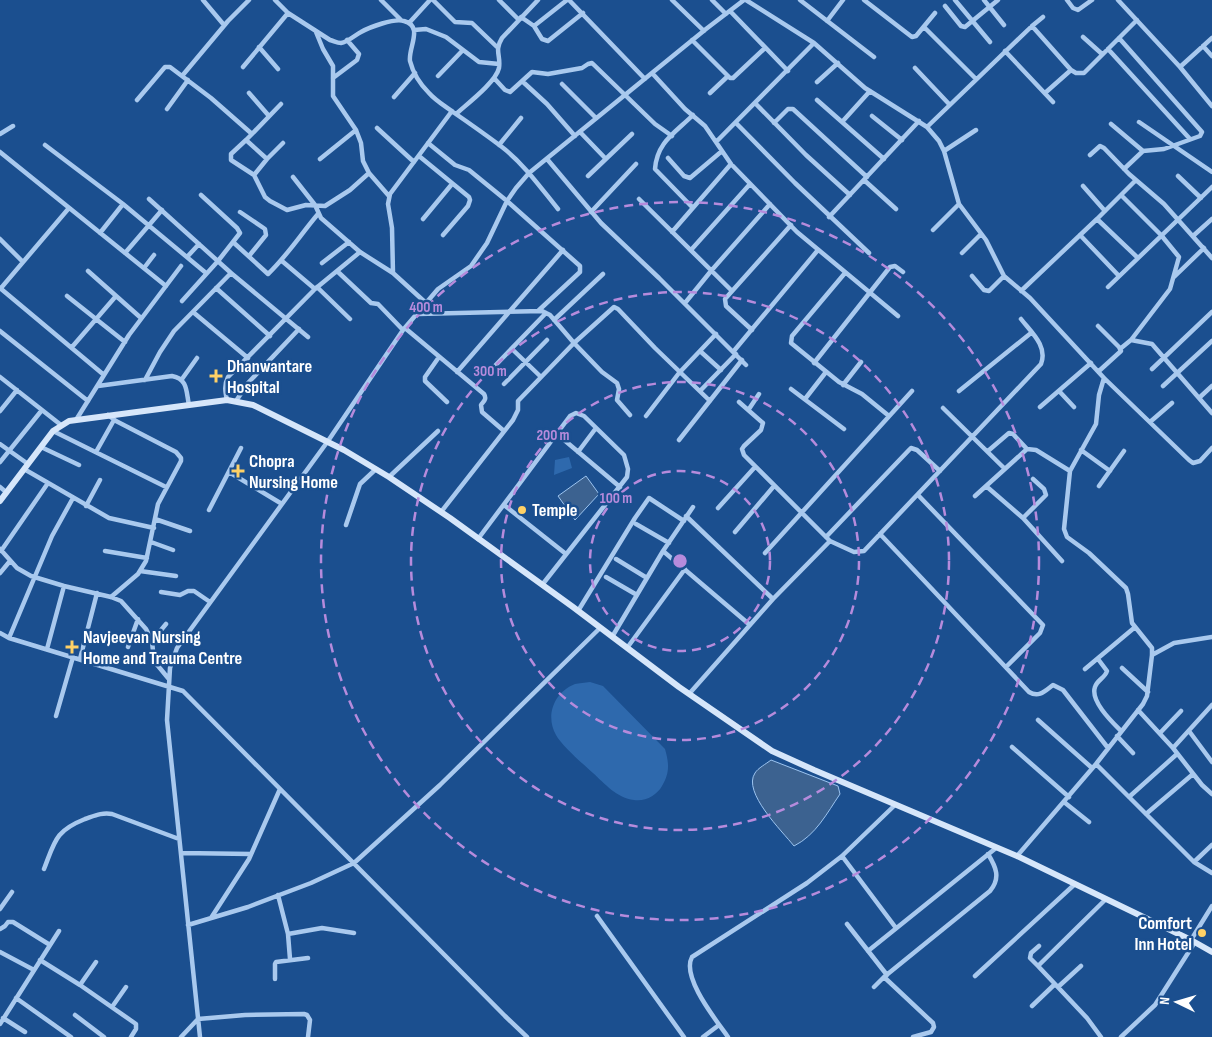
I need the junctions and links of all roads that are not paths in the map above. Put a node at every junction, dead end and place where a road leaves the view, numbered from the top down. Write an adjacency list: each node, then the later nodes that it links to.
1 (203, 0): 35 (street)
2 (249, 0): 35 (street)
3 (275, 0): 24 (street)
4 (381, 0): 21 (street)
5 (431, 0): 34 (street); 50 (street)
6 (499, 0): 29 (street)
7 (538, 0): 29 (street)
8 (568, 0): 27 (street); 37 (street)
9 (712, 0): 25 (street)
10 (745, 0): 25 (street); 49 (street)
11 (800, 0): 32 (street)
12 (843, 0): 32 (street)
13 (864, 0): 39 (street)
14 (955, 0): 33 (street)
15 (984, 0): 23 (street)
16 (998, 0): 23 (street)
17 (1067, 0): 18 (street)
18 (1092, 0)
19 (1118, 0): 31 (street)
20 (676, 1): 42 (street)
21 (387, 3): 30 (street)
22 (945, 6): 33 (street)
23 (989, 7): 33 (street); 36 (street)
24 (288, 13): 40 (street); 52 (street)
25 (728, 13): 42 (street); 53 (street)
26 (935, 13): 39 (street)
27 (583, 14): 37 (street); 75 (street)
28 (1043, 17): 38 (street)
29 (520, 19): 37 (street); 50 (street)
30 (401, 20): 34 (street); 46 (street)
31 (1137, 20): 44 (street); 63 (street)
32 (827, 21): 59 (street)
33 (972, 21): 48 (street)
34 (409, 23): 41 (street)
35 (224, 25): 70 (street)
36 (1004, 25)
37 (534, 26)
38 (1032, 26): 56 (street); 66 (street)
39 (924, 27): 76 (street)
40 (315, 30): 46 (street); 73 (street)
41 (414, 30): 55 (street); 68 (street)
42 (704, 31): 47 (street)
43 (1083, 36): 57 (street)
44 (1119, 38): 54 (street); 117 (street)
45 (1212, 38): 51 (street)
46 (347, 40): 73 (street)
47 (692, 40): 69 (street); 72 (street)
48 (990, 42)
49 (814, 43): 60 (street); 67 (street)
50 (497, 46): 61 (street)
51 (1203, 46): 58 (street); 63 (street)
52 (259, 47): 62 (street); 65 (street)
53 (766, 48): 67 (street); 72 (street)
54 (1108, 49): 57 (street); 117 (street)
55 (463, 50): 61 (street); 71 (street)
56 (1005, 51): 76 (street); 84 (street)
57 (1102, 54): 66 (street)
58 (1212, 56)
59 (874, 57)
60 (838, 63): 79 (street); 81 (street)
61 (499, 64): 74 (street)
62 (243, 66)
63 (1180, 67): 93 (street)
64 (915, 68): 92 (street)
65 (278, 69)
66 (1071, 70): 84 (street)
67 (788, 71): 90 (street)
68 (415, 73): 86 (street); 95 (street)
69 (652, 73): 75 (street); 96 (street)
70 (182, 76): 77 (street); 87 (street)
71 (438, 76)
72 (728, 76): 83 (street)
73 (333, 78): 110 (street)
74 (494, 78): 78 (street); 95 (street)
75 (645, 78): 85 (street)
76 (976, 79): 92 (street)
77 (188, 80): 94 (street); 113 (street)
78 (522, 81): 85 (street); 114 (street)
79 (817, 82)
80 (562, 84): 100 (street)
81 (870, 91): 101 (street); 103 (street)
82 (249, 92): 97 (street)
83 (710, 93)
84 (1045, 93): 89 (street)
85 (625, 95): 100 (street); 116 (street)
86 (394, 97)
87 (137, 100)
88 (817, 100): 103 (street)
89 (1053, 102)
90 (755, 103): 102 (street); 105 (street)
91 (281, 104): 97 (street)
92 (948, 104): 108 (street)
93 (1212, 106)
94 (166, 109)
95 (454, 113): 122 (street); 124 (street)
96 (693, 115): 116 (street); 120 (street)
97 (269, 116): 113 (street)
98 (872, 116): 119 (street)
99 (521, 118): 124 (street)
100 (596, 118): 114 (street)
101 (919, 121): 108 (street); 119 (street)
102 (736, 122): 120 (street); 176 (street)
103 (842, 122): 137 (street)
104 (1140, 122): 125 (street)
105 (774, 123): 149 (street); 156 (street)
106 (1111, 124): 128 (street)
107 (13, 126): 112 (street)
108 (927, 127): 127 (street)
109 (377, 128): 138 (street)
110 (356, 130): 135 (street); 142 (street)
111 (976, 130): 127 (street)
112 (0, 134)
113 (252, 134): 118 (street)
114 (578, 134): 132 (street); 136 (street)
115 (632, 134): 136 (street)
116 (672, 136): 168 (street)
117 (1190, 139): 125 (street)
118 (246, 140): 134 (street); 145 (street)
119 (902, 140): 137 (street)
120 (716, 142): 126 (street)
121 (282, 143): 134 (street)
122 (428, 144): 131 (street); 162 (street)
123 (45, 145): 163 (street)
124 (499, 145): 144 (street)
125 (1174, 145): 128 (street); 143 (street)
126 (722, 151): 133 (street); 140 (street)
127 (944, 151): 165 (street)
128 (1143, 151): 141 (street)
129 (0, 152): 167 (street)
130 (1090, 155): 141 (street)
131 (418, 156): 138 (street); 151 (street)
132 (548, 158): 144 (street); 174 (street)
133 (668, 158)
134 (267, 159): 145 (street)
135 (320, 159)
136 (606, 159): 146 (street)
137 (884, 159): 149 (street)
138 (414, 162): 158 (street)
139 (636, 164): 174 (street)
140 (731, 164): 152 (street); 168 (street)
141 (1124, 169): 150 (street)
142 (369, 172): 158 (street); 166 (street)
143 (1212, 172)
144 (529, 174): 162 (street); 169 (street)
145 (254, 175): 166 (street)
146 (588, 176)
147 (1178, 176): 159 (street)
148 (293, 177): 166 (street)
149 (866, 178): 156 (street); 170 (street)
150 (1136, 180): 157 (street); 179 (street)
151 (452, 184): 177 (street); 187 (street)
152 (750, 184): 164 (street); 197 (street)
153 (1083, 186): 172 (street)
154 (1212, 187): 159 (street)
155 (202, 195): 192 (street)
156 (850, 195): 176 (street)
157 (1121, 195): 172 (street); 189 (street)
158 (389, 196): 220 (street)
159 (1201, 198): 179 (street)
160 (149, 199): 171 (street)
161 (639, 199): 184 (street)
162 (507, 201): 196 (street); 238 (street)
163 (123, 204): 182 (street); 185 (street)
164 (770, 204): 181 (street); 216 (street)
165 (959, 204): 183 (street); 186 (street)
166 (315, 205): 175 (street)
167 (69, 208): 185 (street); 210 (street)
168 (693, 208): 184 (street)
169 (558, 209)
170 (896, 209)
171 (162, 210): 182 (street); 194 (street)
172 (1105, 211): 178 (street)
173 (240, 212): 204 (street)
174 (591, 212): 239 (street)
175 (318, 214): 193 (street); 209 (street)
176 (829, 217): 201 (street)
177 (423, 219)
178 (1097, 219): 188 (street); 206 (street)
179 (1178, 219): 189 (street); 190 (street)
180 (1212, 219): 190 (street)
181 (791, 225): 198 (street); 232 (street)
182 (149, 226): 200 (street); 205 (street)
183 (933, 230)
184 (672, 232): 197 (street)
185 (100, 233): 200 (street)
186 (981, 234): 202 (street); 224 (street)
187 (443, 235)
188 (1080, 235): 225 (street); 233 (street)
189 (1162, 235): 206 (street); 226 (street)
190 (1193, 236): 195 (street)
191 (0, 239): 210 (street)
192 (234, 242): 204 (street); 208 (street)
193 (350, 242): 199 (street); 211 (street)
194 (199, 244): 205 (street); 208 (street)
195 (1204, 248): 207 (street); 226 (street)
196 (563, 250): 240 (street); 241 (street)
197 (691, 250): 216 (street)
198 (818, 250): 221 (street); 256 (street)
199 (360, 252): 215 (street); 220 (street)
200 (125, 253): 213 (street)
201 (869, 253)
202 (962, 253)
203 (154, 255): 213 (street)
204 (250, 256): 209 (street)
205 (187, 257): 218 (street)
206 (1138, 258): 225 (street)
207 (1212, 258)
208 (218, 261): 218 (street); 219 (street)
209 (282, 261): 231 (street)
210 (23, 262): 229 (street)
211 (322, 263)
212 (181, 266): 227 (street)
213 (144, 268): 227 (street)
214 (88, 271): 236 (street)
215 (336, 271): 231 (street); 255 (street)
216 (711, 271): 232 (street); 239 (street)
217 (903, 272): 234 (street)
218 (206, 273): 237 (street)
219 (231, 273): 230 (street); 248 (street)
220 (393, 273): 238 (street)
221 (845, 273): 234 (street); 279 (street)
222 (603, 274): 252 (street)
223 (972, 276): 224 (street)
224 (1004, 276): 233 (street)
225 (1119, 276): 228 (street)
226 (1173, 278): 263 (street)
227 (166, 286): 247 (street)
228 (1108, 287)
229 (0, 288): 267 (street)
230 (216, 288): 242 (street); 260 (street)
231 (316, 288): 248 (street); 250 (street)
232 (732, 290): 256 (street)
233 (1021, 291): 280 (street)
234 (870, 293): 246 (street); 279 (street)
235 (67, 296): 249 (street)
236 (116, 296): 247 (street); 249 (street)
237 (182, 301)
238 (426, 303): 245 (street)
239 (685, 303): 259 (street)
240 (510, 311): 241 (street); 245 (street); 286 (street)
241 (538, 311): 244 (street)
242 (193, 312): 274 (street); 294 (street)
243 (1212, 312): 275 (street)
244 (546, 313): 252 (street); 268 (street)
245 (418, 314): 255 (street)
246 (898, 316)
247 (141, 318): 265 (street)
248 (286, 318): 254 (street); 260 (street)
249 (96, 319): 265 (street); 267 (street)
250 (350, 319)
251 (1021, 319): 258 (street)
252 (554, 320): 266 (street)
253 (1098, 326): 269 (street)
254 (299, 329): 261 (street); 312 (street)
255 (404, 329): 272 (street); 341 (street)
256 (752, 330): 271 (street)
257 (0, 331): 311 (street)
258 (1032, 333): 305 (street); 339 (street)
259 (716, 334): 270 (street); 271 (street)
260 (270, 336): 274 (street)
261 (308, 337)
262 (547, 340): 277 (street)
263 (1131, 340): 269 (street); 275 (street)
264 (1212, 341): 290 (street)
265 (125, 342): 289 (street)
266 (574, 343): 288 (street); 292 (street); 326 (street)
267 (72, 347): 289 (street)
268 (512, 349): 277 (street); 284 (street)
269 (1120, 349): 285 (street)
270 (700, 351): 283 (street); 288 (street)
271 (734, 353): 276 (street); 283 (street)
272 (439, 357): 286 (street); 314 (street)
273 (197, 358): 295 (street)
274 (248, 358): 309 (street)
275 (1163, 358): 282 (street); 290 (street)
276 (742, 360): 281 (street); 313 (street)
277 (526, 362): 292 (street); 296 (street)
278 (861, 362): 297 (street)
279 (814, 363): 287 (street)
280 (1091, 363): 285 (street); 306 (street)
281 (746, 365)
282 (1152, 369)
283 (721, 370): 303 (street)
284 (490, 371)
285 (1099, 371): 293 (street)
286 (457, 372): 337 (street)
287 (826, 372): 297 (street); 310 (street)
288 (680, 373): 303 (street); 327 (street)
289 (104, 374): 298 (street)
290 (1177, 374): 299 (street); 308 (street)
291 (0, 377): 302 (street)
292 (541, 377): 337 (street)
293 (1104, 378): 331 (street); 347 (street)
294 (145, 380): 295 (street); 298 (street)
295 (182, 380): 317 (street)
296 (504, 384)
297 (843, 385): 328 (street)
298 (98, 386): 311 (street)
299 (1163, 386)
300 (1212, 386): 308 (street)
301 (791, 389): 310 (street)
302 (17, 390): 322 (street); 323 (street)
303 (700, 391): 313 (street)
304 (912, 391): 328 (street)
305 (959, 391)
306 (1060, 391): 318 (street); 319 (street)
307 (759, 394): 321 (street)
308 (1199, 398): 324 (street)
309 (227, 400): 312 (street); 317 (street)
310 (805, 400): 334 (street)
311 (88, 401): 329 (street)
312 (236, 401): 341 (street)
313 (710, 401): 340 (street)
314 (447, 402)
315 (739, 402): 321 (street)
316 (1172, 403): 331 (street)
317 (189, 405): 325 (street)
318 (1040, 407)
319 (1074, 407)
320 (944, 408): 339 (street)
321 (748, 409): 356 (street)
322 (42, 410): 332 (street); 348 (street)
323 (0, 411)
324 (1212, 414)
325 (108, 415): 329 (street); 330 (street)
326 (630, 415)
327 (646, 416)
328 (889, 416): 385 (street)
329 (76, 420): 332 (street)
330 (114, 420): 351 (street); 371 (street)
331 (1150, 422): 345 (street)
332 (61, 425): 335 (street)
333 (596, 428): 338 (street); 352 (street); 367 (street)
334 (844, 429)
335 (53, 431): 343 (street); 351 (street)
336 (438, 431): 363 (street)
337 (504, 431): 384 (street)
338 (557, 434): 352 (street); 379 (street)
339 (973, 437): 349 (street); 359 (street)
340 (680, 440)
341 (328, 441): 357 (street); 378 (street)
342 (0, 444): 348 (street)
343 (41, 446): 354 (street); 355 (street)
344 (241, 448): 362 (street)
345 (1212, 448)
346 (1027, 449): 349 (street); 358 (street); 360 (street)
347 (1081, 450): 360 (street); 361 (street)
348 (9, 451): 353 (street); 355 (street)
349 (988, 451): 358 (street)
350 (1124, 451): 361 (street)
351 (96, 452): 371 (street)
352 (578, 452): 367 (street)
353 (0, 462)
354 (78, 465)
355 (26, 467): 366 (street); 373 (street)
356 (755, 467): 368 (street); 382 (street)
357 (376, 469): 363 (street); 389 (street)
358 (1005, 469): 369 (street)
359 (940, 471): 374 (street); 396 (street)
360 (1070, 471): 429 (street)
361 (1110, 471): 370 (street)
362 (229, 472): 378 (street); 383 (street)
363 (389, 477): 384 (street)
364 (1033, 479): 387 (street)
365 (100, 480): 380 (street)
366 (48, 483): 376 (street); 399 (street)
367 (620, 486): 404 (street)
368 (774, 486): 385 (street); 393 (street)
369 (986, 486): 375 (street); 387 (street)
370 (1099, 486)
371 (166, 487): 388 (street)
372 (0, 488): 373 (street)
373 (6, 492): 377 (street)
374 (918, 495): 394 (street); 443 (street)
375 (975, 496)
376 (73, 498): 380 (street); 414 (street)
377 (0, 500)
378 (282, 504): 423 (street)
379 (504, 505): 395 (street); 404 (street)
380 (86, 506): 391 (street)
381 (693, 507): 386 (street)
382 (718, 508)
383 (209, 510)
384 (441, 512): 395 (street)
385 (800, 512): 396 (street); 403 (street)
386 (685, 518): 398 (street); 422 (street); 424 (street)
387 (1023, 518): 408 (street)
388 (155, 519): 391 (street); 392 (street)
389 (346, 524)
390 (636, 524): 398 (street)
391 (154, 528): 397 (street)
392 (190, 531)
393 (735, 532)
394 (880, 534): 396 (street); 443 (street)
395 (478, 539): 416 (street)
396 (828, 539): 422 (street)
397 (151, 542): 400 (street); 405 (street)
398 (669, 543): 402 (street)
399 (1, 550): 407 (street)
400 (173, 550)
401 (105, 551): 405 (street)
402 (664, 551): 409 (street); 415 (street)
403 (765, 553)
404 (566, 554): 416 (street)
405 (147, 558): 410 (street)
406 (616, 559): 415 (street)
407 (10, 561): 411 (street); 414 (street)
408 (1062, 561)
409 (685, 569): 427 (street); 437 (street)
410 (140, 571): 412 (street); 421 (street)
411 (0, 573)
412 (176, 576)
413 (606, 576): 420 (street)
414 (35, 577): 417 (street); 432 (street)
415 (647, 578): 420 (street)
416 (542, 585): 424 (street)
417 (64, 586): 419 (street); 438 (street)
418 (162, 592): 423 (street)
419 (97, 593): 421 (street); 442 (street)
420 (637, 595): 431 (street)
421 (111, 597): 425 (street)
422 (773, 599): 427 (street)
423 (210, 602): 446 (street)
424 (578, 611): 428 (street)
425 (138, 619): 434 (street); 436 (street)
426 (166, 624): 434 (street)
427 (750, 625): 449 (street)
428 (600, 628): 431 (street); 484 (street)
429 (1134, 628): 439 (street); 441 (street)
430 (0, 633): 432 (street)
431 (612, 637): 437 (street)
432 (9, 638): 438 (street)
433 (1210, 638): 435 (street); 439 (street)
434 (152, 641): 446 (street)
435 (1212, 644)
436 (128, 647)
437 (627, 648): 449 (street)
438 (46, 649): 440 (street)
439 (1152, 655): 448 (street)
440 (73, 656): 442 (street); 453 (street)
441 (1098, 658): 445 (street); 455 (street)
442 (80, 659): 447 (street)
443 (1006, 668): 460 (street)
444 (1122, 668): 448 (street)
445 (1085, 669)
446 (168, 678): 447 (street)
447 (168, 685): 467 (street); 475 (street)
448 (1148, 692): 451 (street)
449 (689, 694): 472 (street)
450 (1211, 709): 456 (street)
451 (1138, 710): 455 (street); 457 (street)
452 (1180, 711): 457 (street)
453 (56, 716)
454 (1038, 720): 465 (street)
455 (1121, 731): 458 (street)
456 (1189, 731): 461 (street); 464 (street)
457 (1160, 733): 461 (street)
458 (1117, 736): 460 (street); 462 (street)
459 (1012, 747): 469 (street)
460 (1108, 748): 465 (street)
461 (1173, 748): 463 (street)
462 (1133, 753)
463 (1177, 754): 466 (street); 470 (street)
464 (1212, 762)
465 (1094, 766): 469 (street); 470 (street)
466 (1193, 774): 468 (street); 473 (street)
467 (280, 789): 479 (street); 484 (street)
468 (1212, 794)
469 (1068, 797): 471 (street)
470 (1129, 797): 473 (street)
471 (1064, 802): 474 (street); 482 (street)
472 (895, 805): 477 (street); 481 (street)
473 (1146, 814): 483 (street)
474 (1088, 822)
475 (179, 839): 478 (street); 485 (street)
476 (1212, 845): 483 (street)
477 (996, 848): 480 (street); 482 (street)
478 (181, 853): 479 (street); 496 (street)
479 (251, 854): 494 (street)
480 (988, 854): 497 (street); 515 (street)
481 (842, 856): 497 (street); 529 (street)
482 (1017, 856): 487 (street)
483 (1194, 862): 486 (street)
484 (354, 864): 489 (street); 537 (street)
485 (44, 869)
486 (1212, 873)
487 (1075, 884): 490 (street); 516 (street)
488 (12, 892): 492 (street)
489 (278, 895): 494 (street); 501 (street)
490 (1106, 899): 502 (street); 512 (street)
491 (1212, 906): 502 (street)
492 (0, 909)
493 (597, 916): 538 (street)
494 (211, 918): 496 (street)
495 (847, 924): 505 (street)
496 (188, 925): 527 (street)
497 (896, 928): 505 (street)
498 (0, 929): 503 (street)
499 (59, 931): 503 (street)
500 (354, 933): 501 (street)
501 (288, 934): 509 (street)
502 (1193, 941): 507 (street); 543 (street)
503 (50, 944): 510 (street)
504 (1039, 946): 512 (street)
505 (868, 951): 515 (street)
506 (0, 952): 514 (street)
507 (1212, 952)
508 (308, 958): 509 (street)
509 (290, 959): 517 (street)
510 (40, 960): 514 (street); 518 (street)
511 (96, 962): 518 (street)
512 (1038, 966): 519 (street)
513 (1081, 966): 519 (street)
514 (34, 970): 522 (street)
515 (885, 976): 521 (street); 541 (street)
516 (975, 976)
517 (275, 979)
518 (80, 985): 524 (street)
519 (1056, 985): 523 (street); 542 (street)
520 (126, 987): 524 (street)
521 (874, 987)
522 (16, 998): 526 (street); 531 (street)
523 (1032, 1006)
524 (112, 1008): 533 (street)
525 (75, 1015): 532 (street)
526 (4, 1018): 528 (street); 530 (street)
527 (198, 1019): 534 (street); 535 (street); 536 (street)
528 (0, 1024)
529 (720, 1025): 539 (street); 540 (street)
530 (25, 1032)
531 (71, 1037)
532 (104, 1037)
533 (131, 1037)
534 (182, 1037)
535 (200, 1037)
536 (308, 1037)
537 (527, 1037)
538 (684, 1037)
539 (703, 1037)
540 (728, 1037)
541 (913, 1037)
542 (1101, 1037)
543 (1121, 1037)

